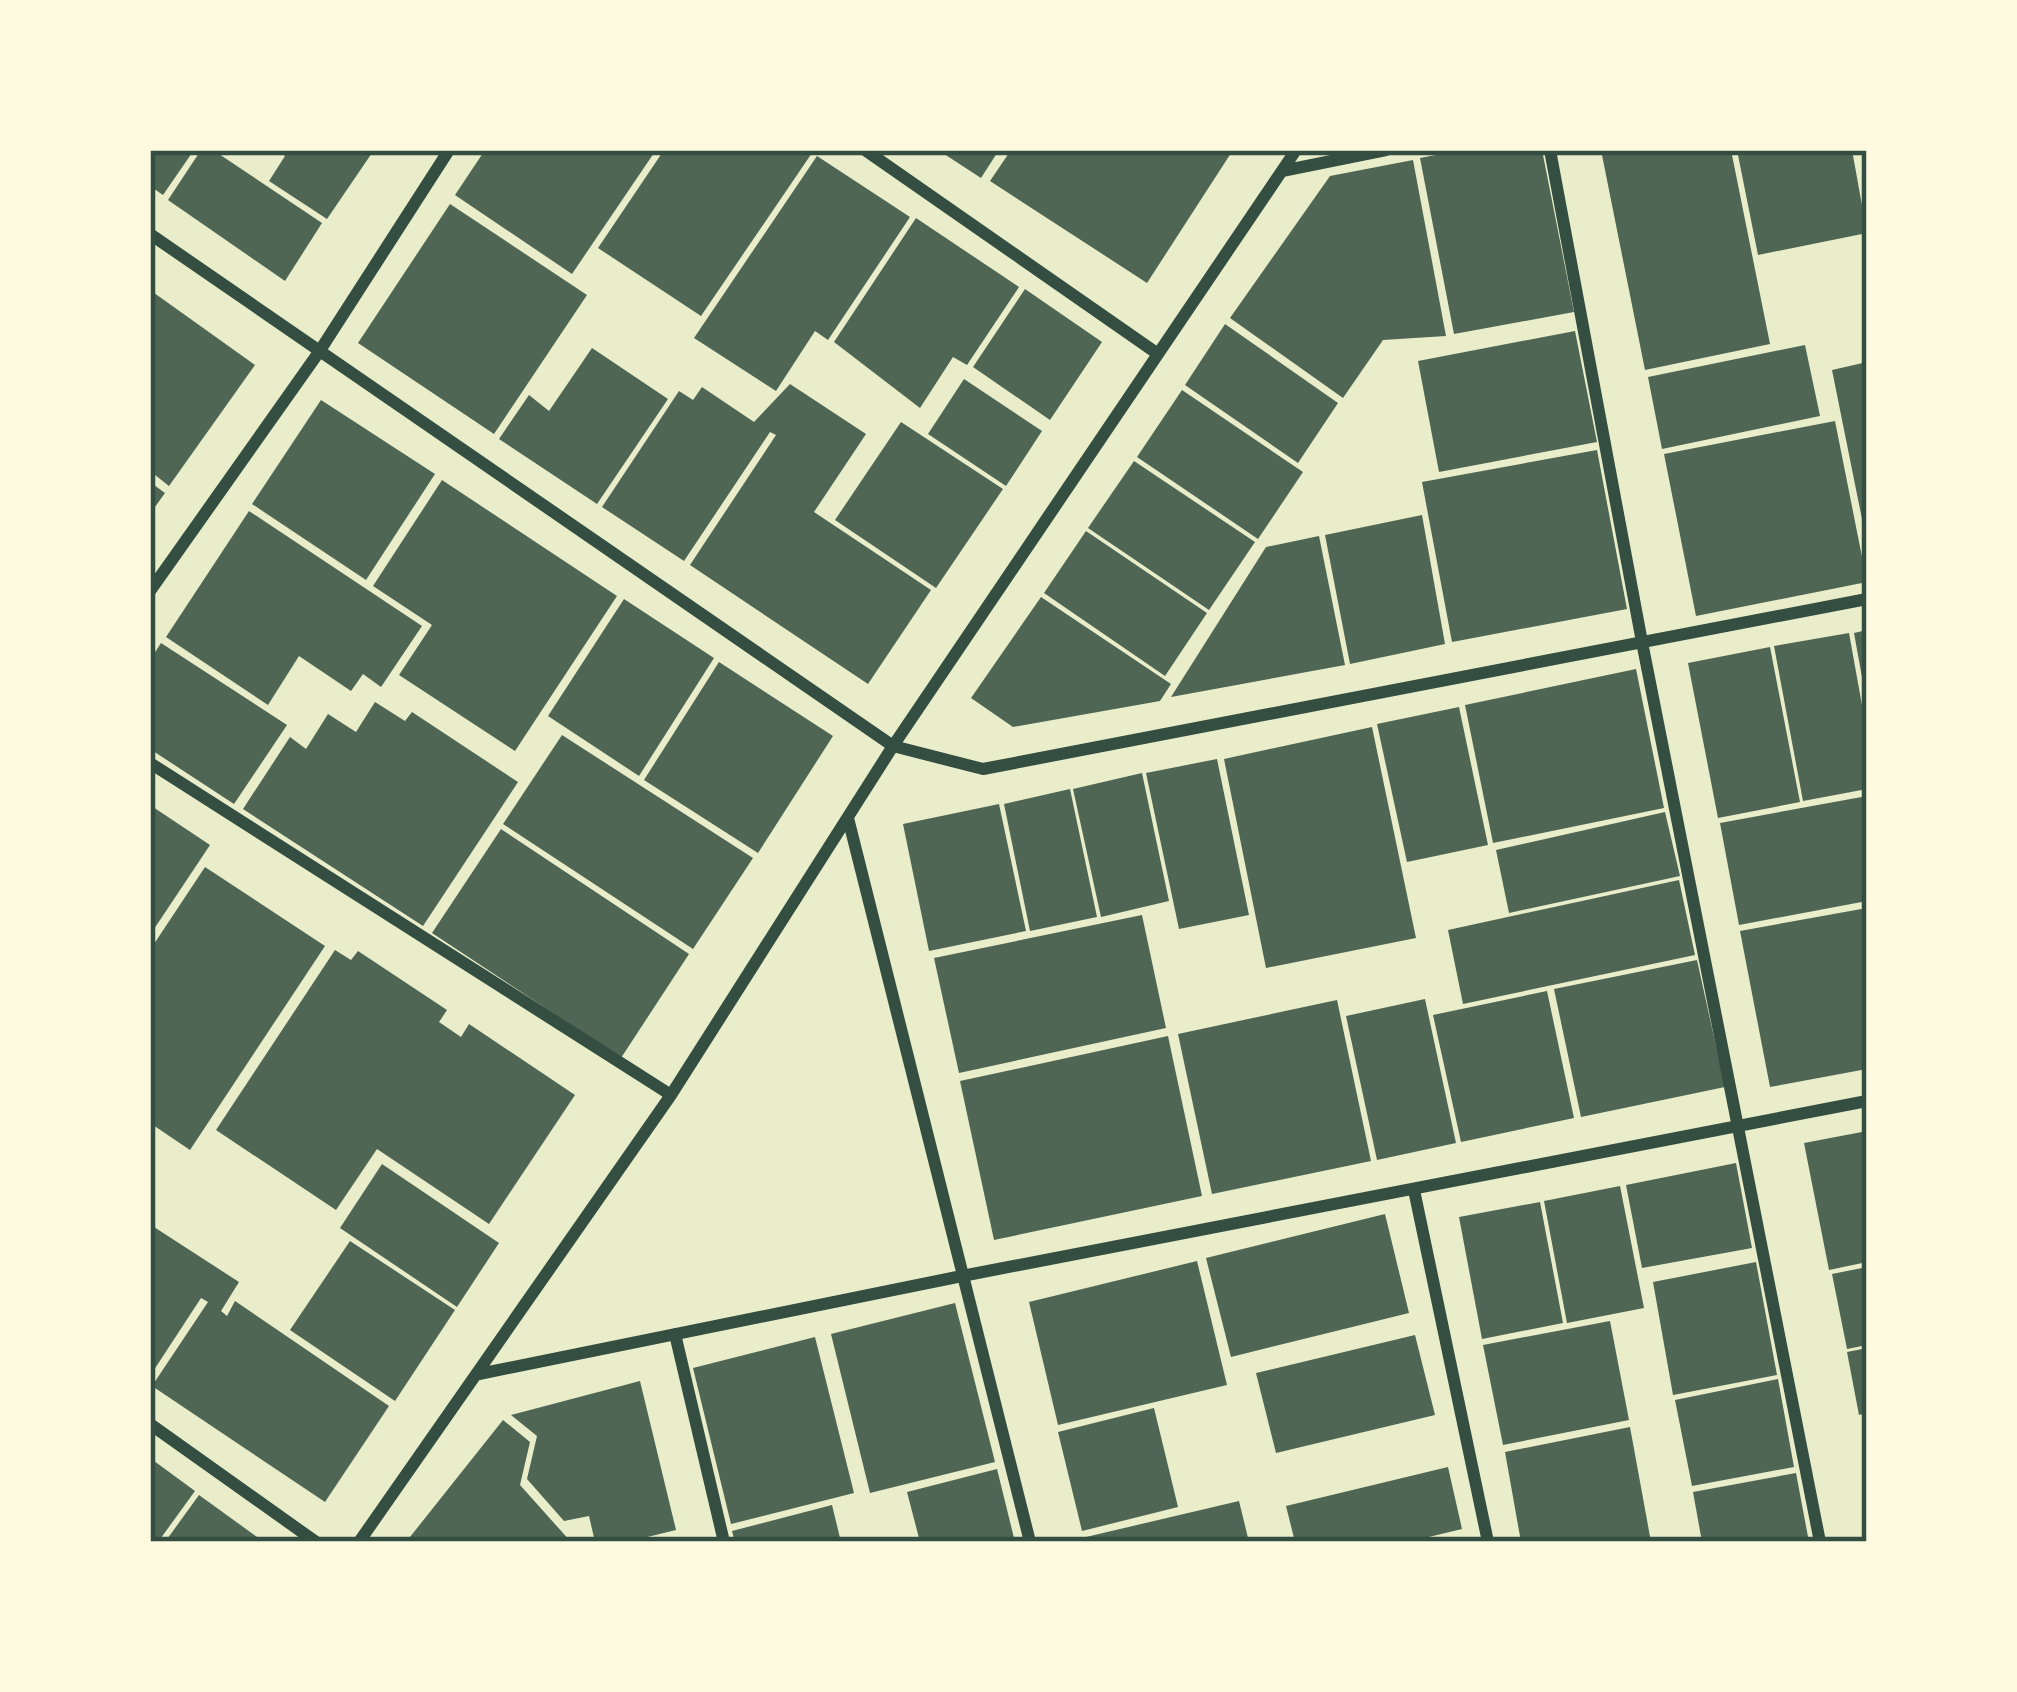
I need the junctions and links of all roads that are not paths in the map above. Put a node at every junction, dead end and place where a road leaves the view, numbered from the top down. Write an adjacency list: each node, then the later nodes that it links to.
1 (449, 150): 8 (street)
2 (865, 150): 9 (street)
3 (1296, 150): 6 (street)
4 (1387, 150): 6 (street)
5 (1550, 150): 12 (street)
6 (1282, 171): 9 (street)
7 (150, 234): 8 (street)
8 (319, 352): 10 (street); 13 (street)
9 (1158, 354): 13 (street)
10 (150, 591)
11 (1867, 599): 12 (street)
12 (1642, 641): 13 (street); 18 (street)
13 (893, 746): 15 (street)
14 (150, 763): 16 (street)
15 (848, 818): 16 (street); 20 (street)
16 (671, 1095): 22 (street)
17 (1867, 1101): 18 (street)
18 (1740, 1124): 19 (street); 29 (street)
19 (1414, 1190): 20 (street); 28 (street)
20 (962, 1276): 21 (street); 27 (street)
21 (675, 1334): 22 (street); 26 (street)
22 (478, 1375): 25 (street)
23 (150, 1424): 24 (street)
24 (316, 1542)
25 (358, 1542)
26 (724, 1542)
27 (1030, 1542)
28 (1488, 1542)
29 (1820, 1542)

